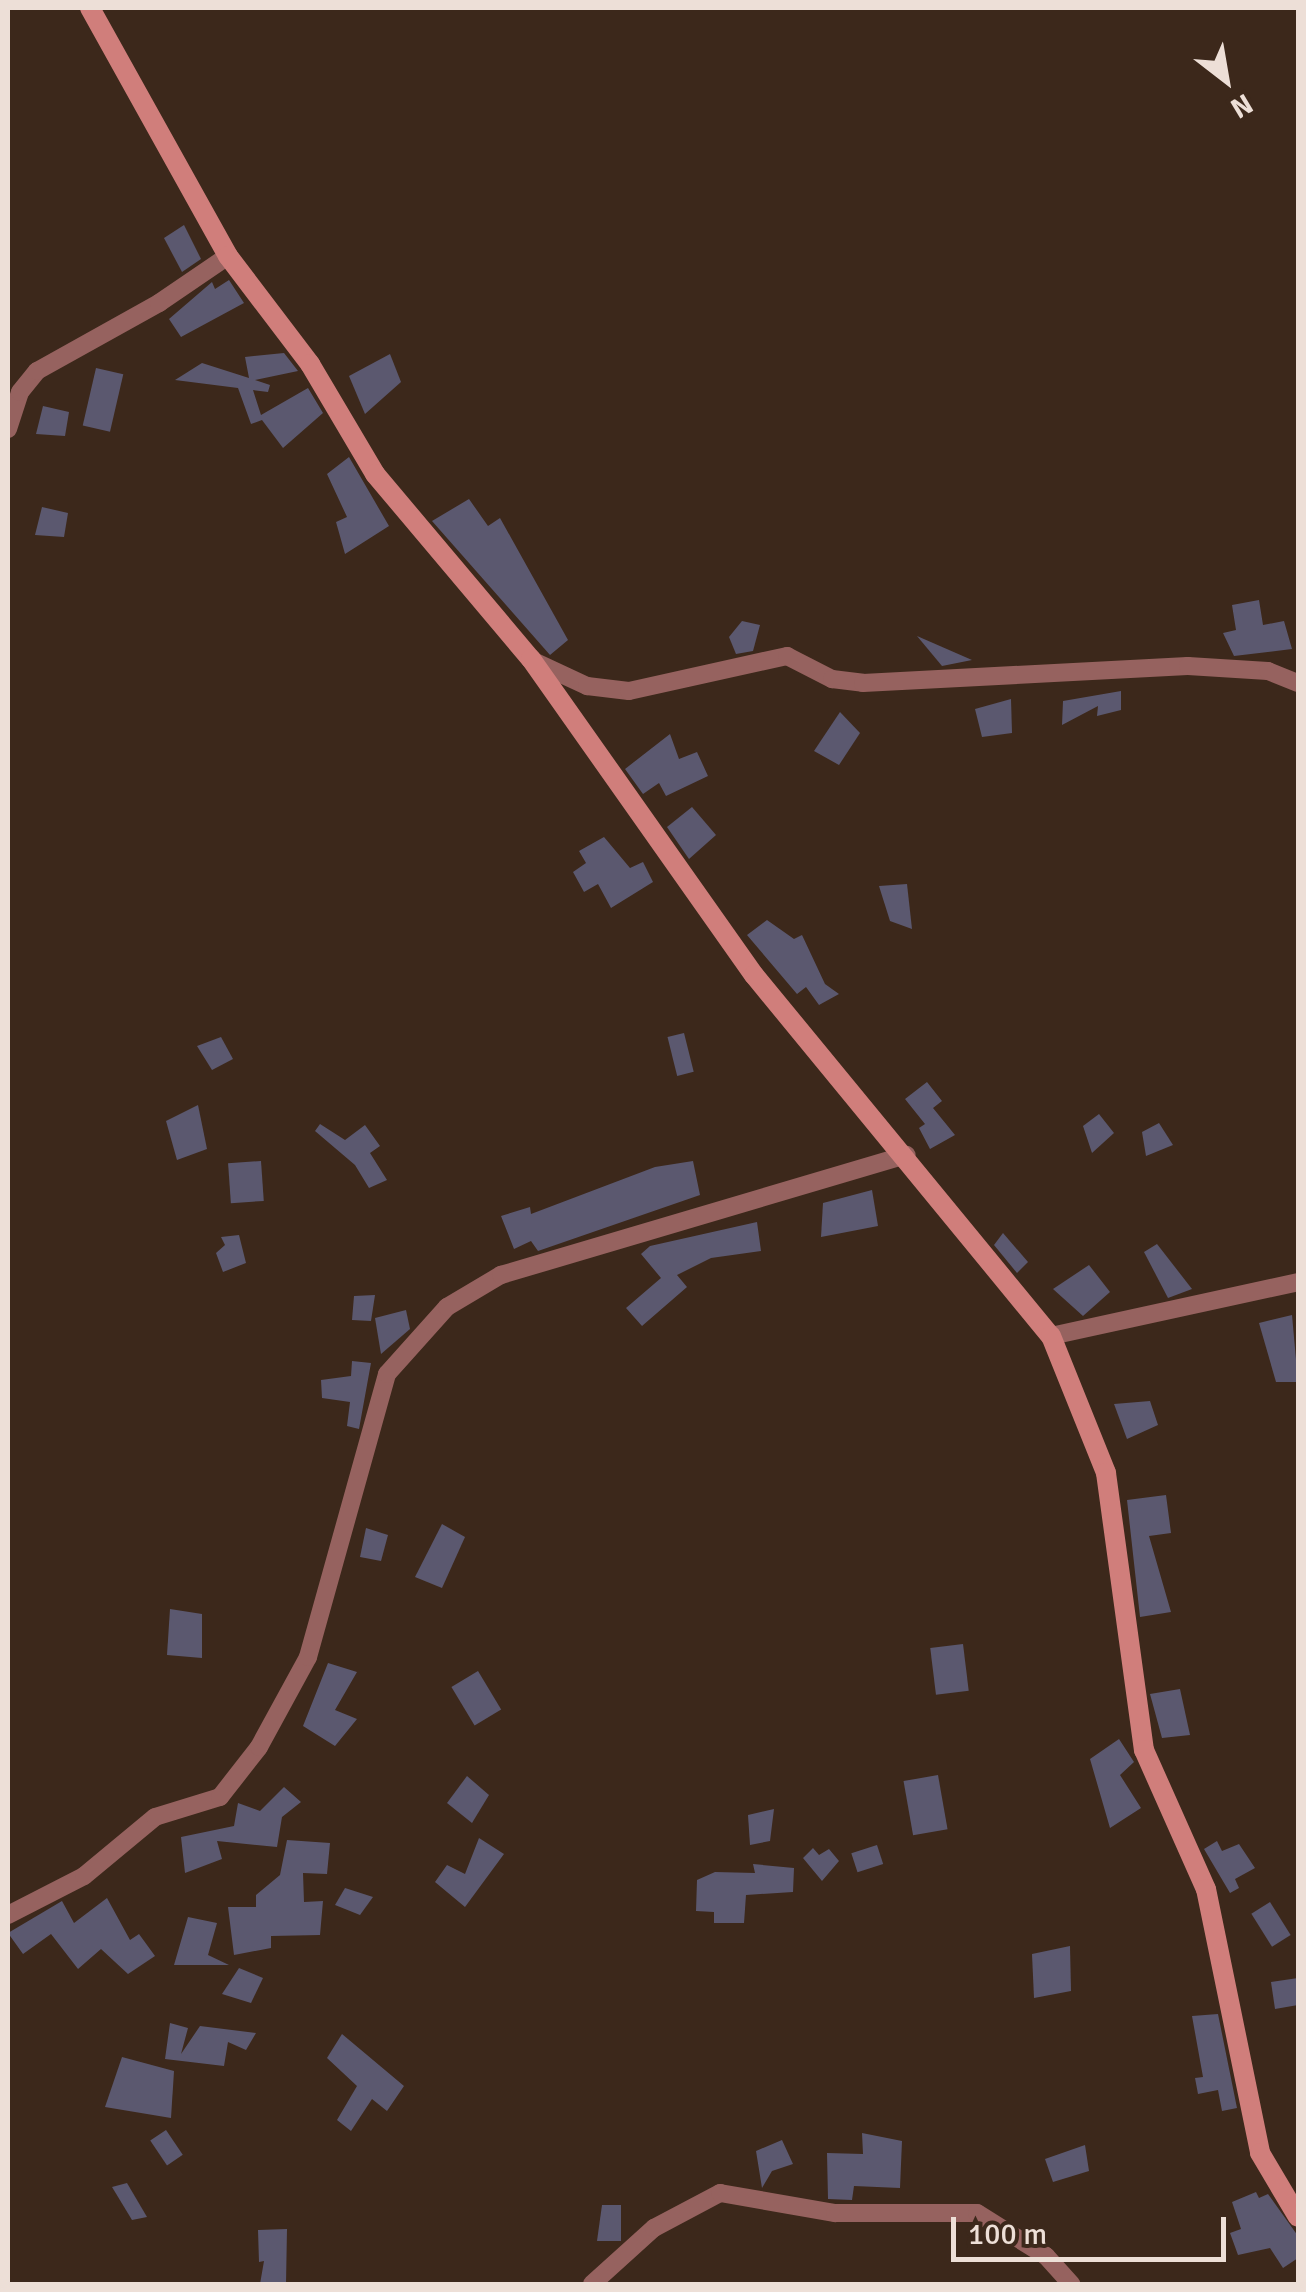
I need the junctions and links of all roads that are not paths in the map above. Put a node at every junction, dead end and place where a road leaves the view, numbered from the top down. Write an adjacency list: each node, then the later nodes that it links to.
1 (90, 8): 2 (street)
2 (228, 256): 3 (street); 4 (street)
3 (8, 429)
4 (531, 660): 5 (street); 6 (street)
5 (1298, 683)
6 (907, 1155): 8 (street); 9 (street)
7 (1298, 1282): 8 (street)
8 (1052, 1336): 10 (street)
9 (8, 1914)
10 (1298, 2217)
11 (592, 2284): 12 (street)
12 (1071, 2284)

